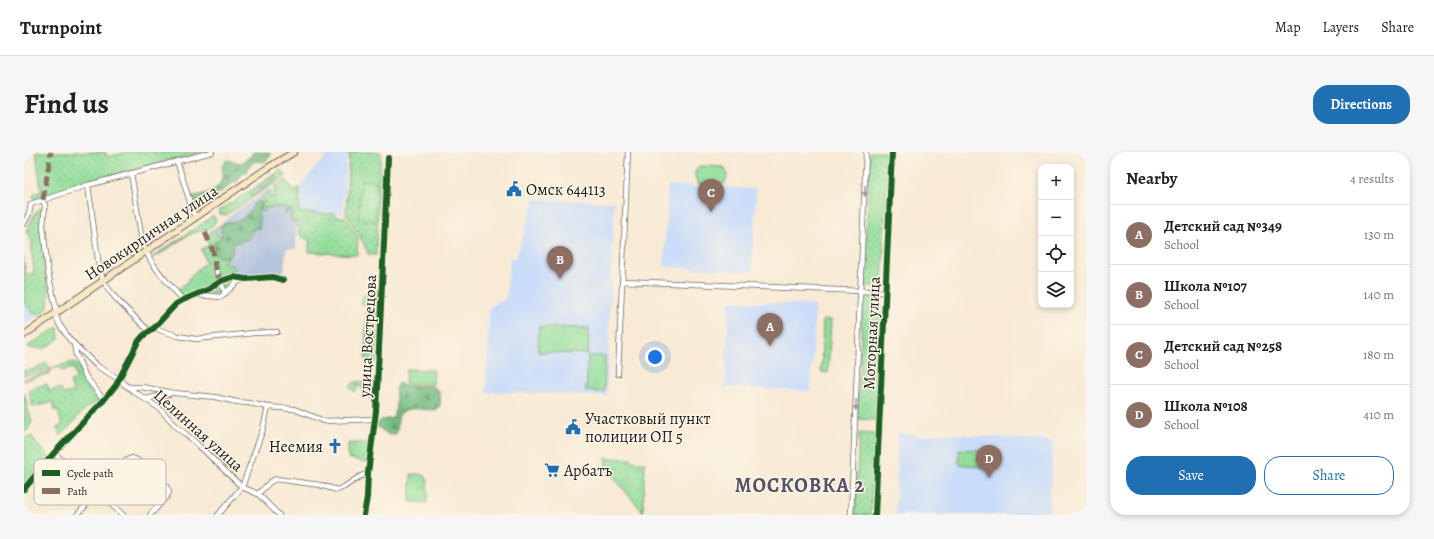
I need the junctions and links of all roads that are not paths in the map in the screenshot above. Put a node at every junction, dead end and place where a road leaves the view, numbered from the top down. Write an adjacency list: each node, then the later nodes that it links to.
1 (212, 152): 7 (street)
2 (294, 152): 11 (main road, Новокирпичная улица)
3 (628, 152): 19 (street)
4 (866, 152): 20 (street, Моторная улица, one-way to 20)
5 (892, 152): 21 (street, Моторная улица)
6 (388, 158): 38 (street, улица Вострецова)
7 (177, 161): 8 (street); 11 (street)
8 (131, 173): 9 (street); 13 (street)
9 (88, 185): 10 (street); 16 (street)
10 (43, 200): 12 (street); 25 (street, Целинная улица)
11 (195, 218): 13 (main road, Новокирпичная улица)
12 (24, 223)
13 (146, 251): 16 (main road, Новокирпичная улица); 24 (street)
14 (215, 263): 18 (street)
15 (246, 279): 17 (street); 18 (street); 22 (street)
16 (103, 280): 25 (main road, Новокирпичная улица); 27 (street)
17 (283, 280)
18 (221, 281): 22 (street); 23 (street)
19 (622, 281): 20 (street); 31 (street)
20 (861, 292): 21 (street); 58 (street, Моторная улица, one-way to 58)
21 (886, 292): 59 (street, Моторная улица)
22 (225, 294): 23 (street)
23 (192, 296): 24 (street)
24 (183, 300): 26 (street)
25 (56, 313): 29 (main road, Новокирпичная улица); 30 (street, Целинная улица)
26 (154, 328): 27 (street); 28 (street)
27 (149, 331): 32 (street)
28 (277, 332)
29 (24, 334)
30 (74, 344): 32 (street, Целинная улица); 36 (street)
31 (618, 374)
32 (119, 380): 33 (street, Целинная улица); 36 (street)
33 (128, 387): 34 (street); 35 (street, Целинная улица)
34 (174, 393): 35 (street); 37 (street)
35 (146, 399): 45 (street, Целинная улица)
36 (104, 400): 39 (street)
37 (268, 407): 38 (street); 45 (street)
38 (375, 419): 42 (street, улица Вострецова)
39 (54, 453): 40 (street); 41 (street)
40 (49, 459)
41 (61, 459)
42 (368, 473): 47 (street); 57 (street, улица Вострецова)
43 (34, 478): 46 (street)
44 (166, 486): 48 (street)
45 (242, 487): 47 (street, Целинная улица); 55 (street)
46 (24, 490)
47 (258, 494): 56 (street, Целинная улица)
48 (166, 497)
49 (87, 505): 52 (street)
50 (112, 505): 53 (street)
51 (159, 505): 54 (street)
52 (77, 515)
53 (123, 515)
54 (150, 515)
55 (218, 515)
56 (279, 515)
57 (364, 515)
58 (852, 515)
59 (875, 515)

